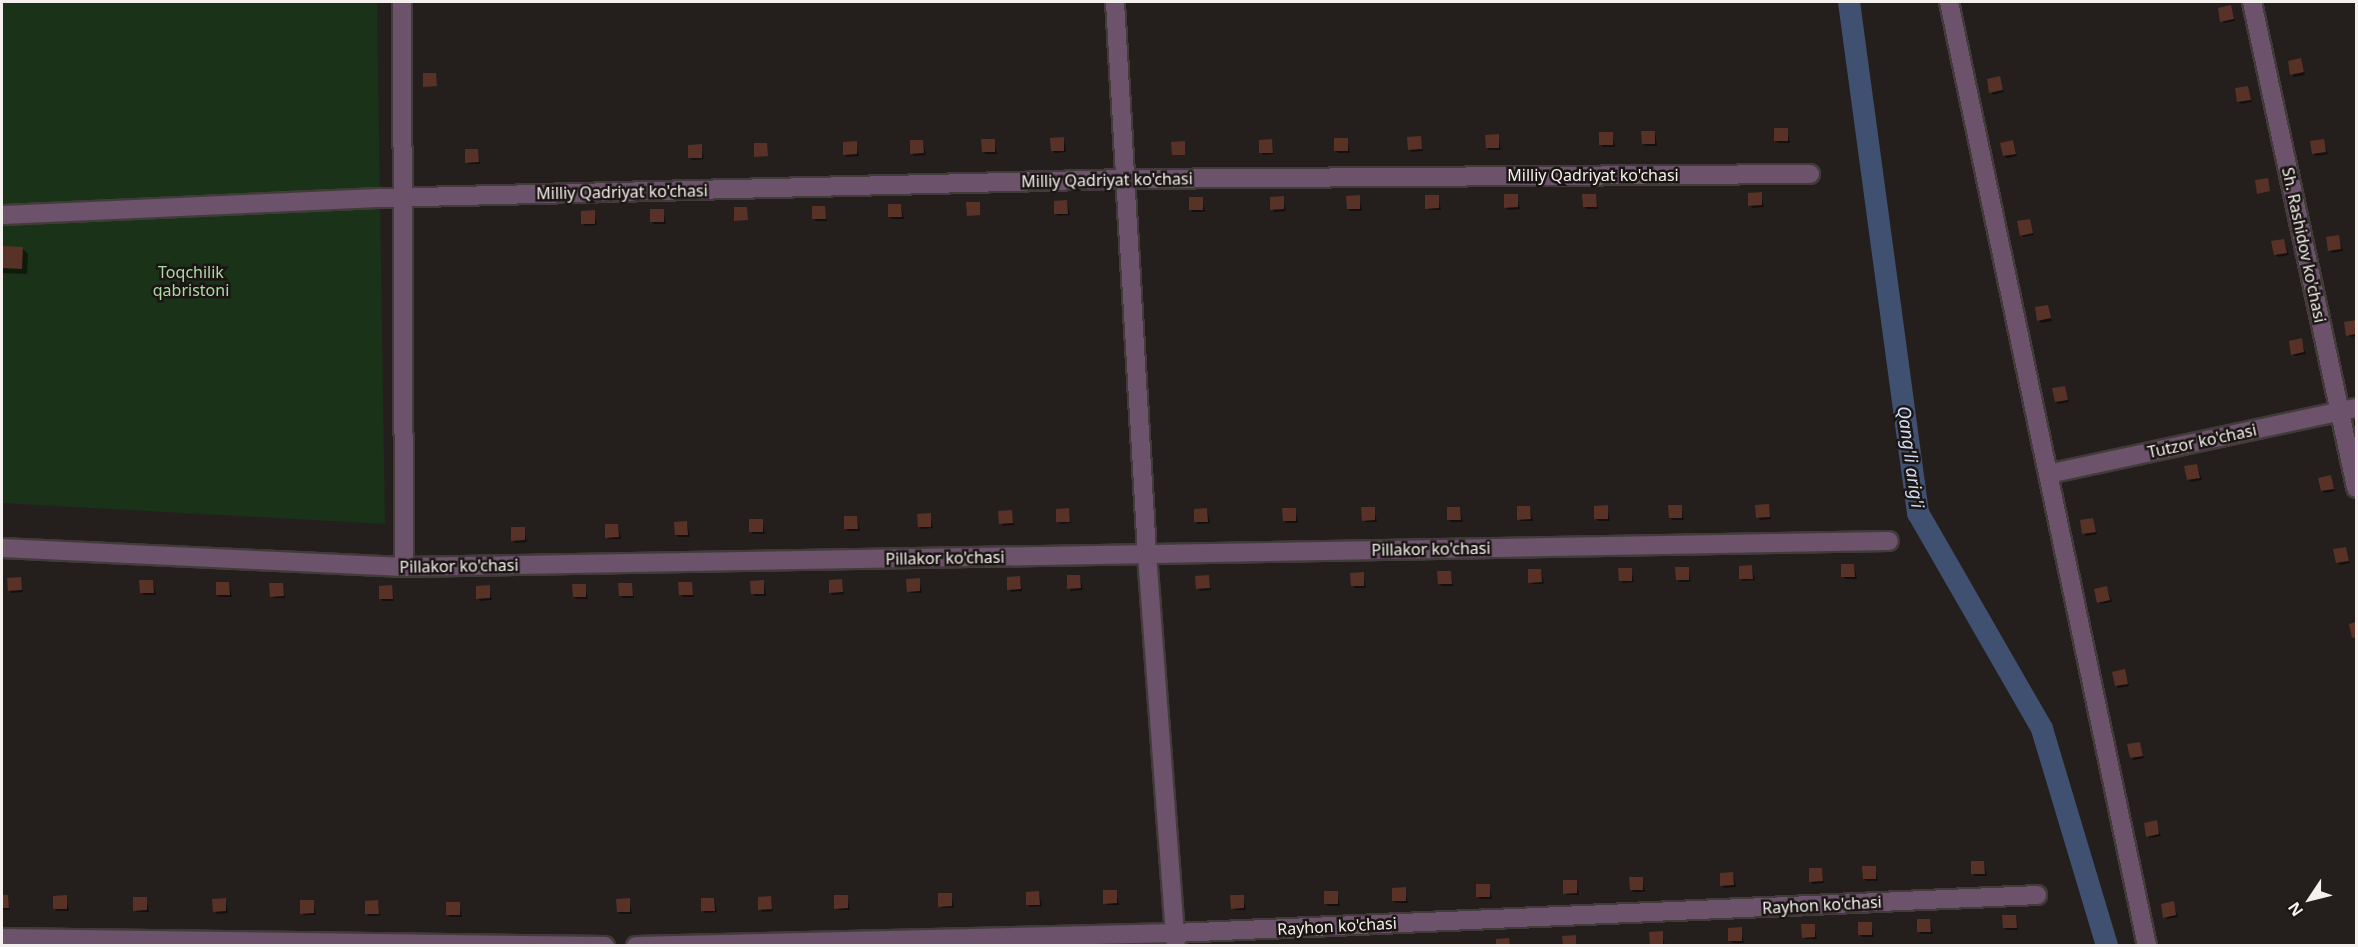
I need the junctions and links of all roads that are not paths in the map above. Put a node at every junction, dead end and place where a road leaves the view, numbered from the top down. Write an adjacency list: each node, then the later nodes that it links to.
1 (402, 2): 7 (street)
2 (1115, 2): 6 (street)
3 (1949, 2): 10 (street)
4 (2252, 2): 9 (street, Sh. Rashidov ko'chasi)
5 (1810, 174): 6 (street, Milliy Qadriyat ko'chasi)
6 (1126, 179): 7 (street, Milliy Qadriyat ko'chasi); 14 (street)
7 (405, 198): 8 (street, Milliy Qadriyat ko'chasi); 15 (street)
8 (2, 215)
9 (2348, 410): 10 (street, Tutzor ko'chasi); 11 (street, Sh. Rashidov ko'chasi)
10 (2048, 474): 22 (street)
11 (2356, 488)
12 (1889, 541): 14 (street, Pillakor ko'chasi)
13 (2, 548): 15 (street, Pillakor ko'chasi)
14 (1147, 554): 15 (street, Pillakor ko'chasi); 18 (street)
15 (404, 567)
16 (2037, 895): 18 (street, Rayhon ko'chasi)
17 (2, 938): 19 (street)
18 (1175, 939): 21 (street, Rayhon ko'chasi)
19 (199, 943): 20 (street)
20 (605, 945)
21 (636, 945)
22 (2146, 945)

